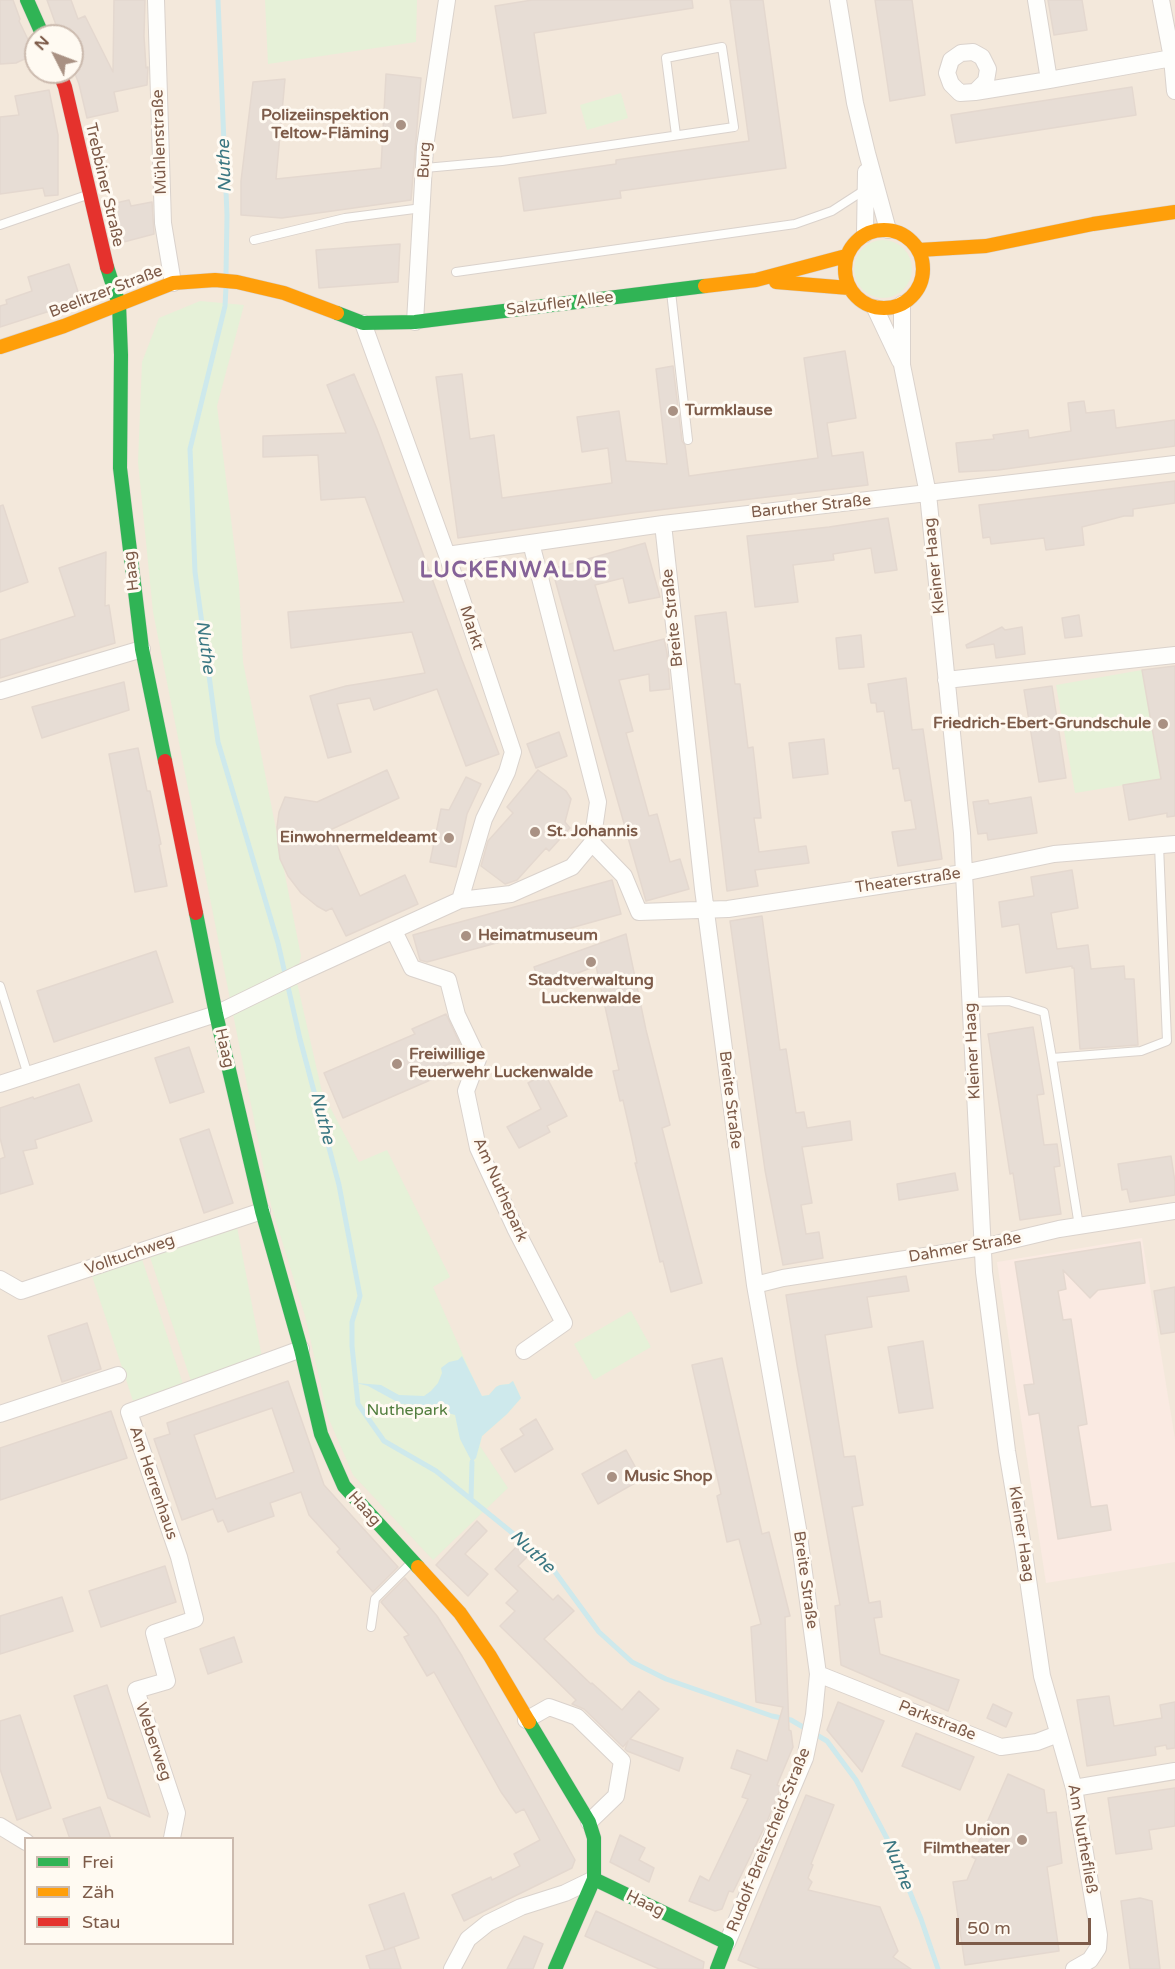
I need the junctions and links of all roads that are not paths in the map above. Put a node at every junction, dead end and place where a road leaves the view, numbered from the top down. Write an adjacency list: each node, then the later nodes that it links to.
1 (27, 0): 7 (main road)
2 (156, 0): 30 (street, Mühlenstraße)
3 (447, 0): 15 (street, Burg)
4 (838, 0): 14 (street)
5 (1036, 0): 9 (street)
6 (1161, 0): 8 (street)
7 (38, 24)
8 (1172, 58): 9 (street); 11 (street)
9 (1049, 80): 12 (street)
10 (65, 84): 17 (main road, Trebbiner Straße)
11 (1175, 91)
12 (975, 92)
13 (676, 135): 13 (lane); 15 (lane)
14 (867, 153): 16 (street); 21 (street)
15 (425, 168): 18 (street, Burg)
16 (866, 189): 22 (street); 28 (lane)
17 (89, 195): 20 (lane); 33 (main road, Trebbiner Straße)
18 (422, 208): 23 (lane); 36 (street, Burg)
19 (1175, 212): 24 (main road)
20 (0, 225)
21 (888, 230): 22 (main road); 25 (main road)
22 (865, 234): 26 (main road)
23 (254, 240)
24 (986, 246): 25 (main road); 27 (main road)
25 (919, 250): 34 (main road)
26 (846, 256): 29 (main road, Salzufler Allee); 31 (main road)
27 (953, 261)
28 (456, 272)
29 (756, 280): 31 (main road, Salzufler Allee); 32 (main road, Salzufler Allee)
30 (173, 283): 33 (main road, Beelitzer Straße); 37 (main road, Beelitzer Straße)
31 (849, 288): 35 (main road)
32 (671, 291): 36 (main road, Salzufler Allee); 40 (lane)
33 (119, 304): 38 (main road, Beelitzer Straße); 46 (main road, Haag)
34 (902, 304): 35 (main road); 39 (street, Kleiner Haag)
35 (875, 308): 39 (street, Kleiner Haag)
36 (415, 322): 37 (main road, Salzufler Allee)
37 (363, 323): 45 (street, Markt)
38 (0, 347)
39 (902, 365): 42 (street, Kleiner Haag)
40 (688, 440)
41 (1175, 464): 42 (street, Baruther Straße)
42 (928, 494): 43 (street, Baruther Straße); 48 (street, Kleiner Haag)
43 (663, 524): 44 (street, Baruther Straße); 54 (street, Breite Straße)
44 (531, 543): 45 (street, Baruther Straße); 50 (street)
45 (447, 555): 53 (street, Markt)
46 (142, 649): 49 (street); 58 (main road, Haag)
47 (1175, 655): 48 (street)
48 (946, 680): 52 (street, Kleiner Haag)
49 (0, 691)
50 (592, 843): 53 (street); 54 (street, Theaterstraße)
51 (1167, 845): 52 (street, Theaterstraße); 59 (lane)
52 (963, 873): 54 (street, Theaterstraße); 57 (street, Kleiner Haag)
53 (460, 900): 55 (street)
54 (706, 910): 67 (street, Breite Straße)
55 (394, 931): 58 (street); 69 (street, Am Nuthepark)
56 (0, 986): 60 (lane)
57 (970, 1002): 59 (lane); 65 (street, Kleiner Haag)
58 (216, 1014): 60 (street); 62 (main road, Haag)
59 (1052, 1058): 64 (lane)
60 (28, 1075): 61 (street)
61 (0, 1084)
62 (262, 1210): 66 (street, Volltuchweg); 68 (main road, Haag)
63 (1175, 1211): 64 (street, Dahmer Straße)
64 (1079, 1226): 65 (street, Dahmer Straße)
65 (983, 1247): 67 (street, Dahmer Straße); 77 (street, Kleiner Haag)
66 (0, 1279)
67 (754, 1285): 75 (street, Breite Straße)
68 (301, 1349): 72 (main road, Haag); 74 (street, Am Herrenhaus)
69 (524, 1351)
70 (118, 1375): 71 (street)
71 (0, 1413)
72 (412, 1562): 73 (lane); 76 (main road, Haag)
73 (371, 1627)
74 (154, 1633): 82 (street, Weberweg)
75 (818, 1674): 77 (street, Parkstraße); 85 (street, Rudolf-Breitscheid-Straße)
76 (526, 1719): 80 (main road, Haag); 80 (street)
77 (1058, 1734): 79 (street, Am Nuthefließ)
78 (1175, 1771): 79 (street)
79 (1074, 1788): 86 (street, Am Nuthefließ)
80 (589, 1822): 84 (main road, Haag)
81 (0, 1826): 83 (street)
82 (172, 1837)
83 (24, 1841)
84 (594, 1880): 85 (main road, Haag); 87 (street); 88 (main road)
85 (727, 1943): 89 (main road, Rudolf-Breitscheid-Straße)
86 (1093, 1965): 90 (street, Am Nuthefließ)
87 (452, 1969)
88 (555, 1969)
89 (717, 1969)
90 (1074, 1969)

